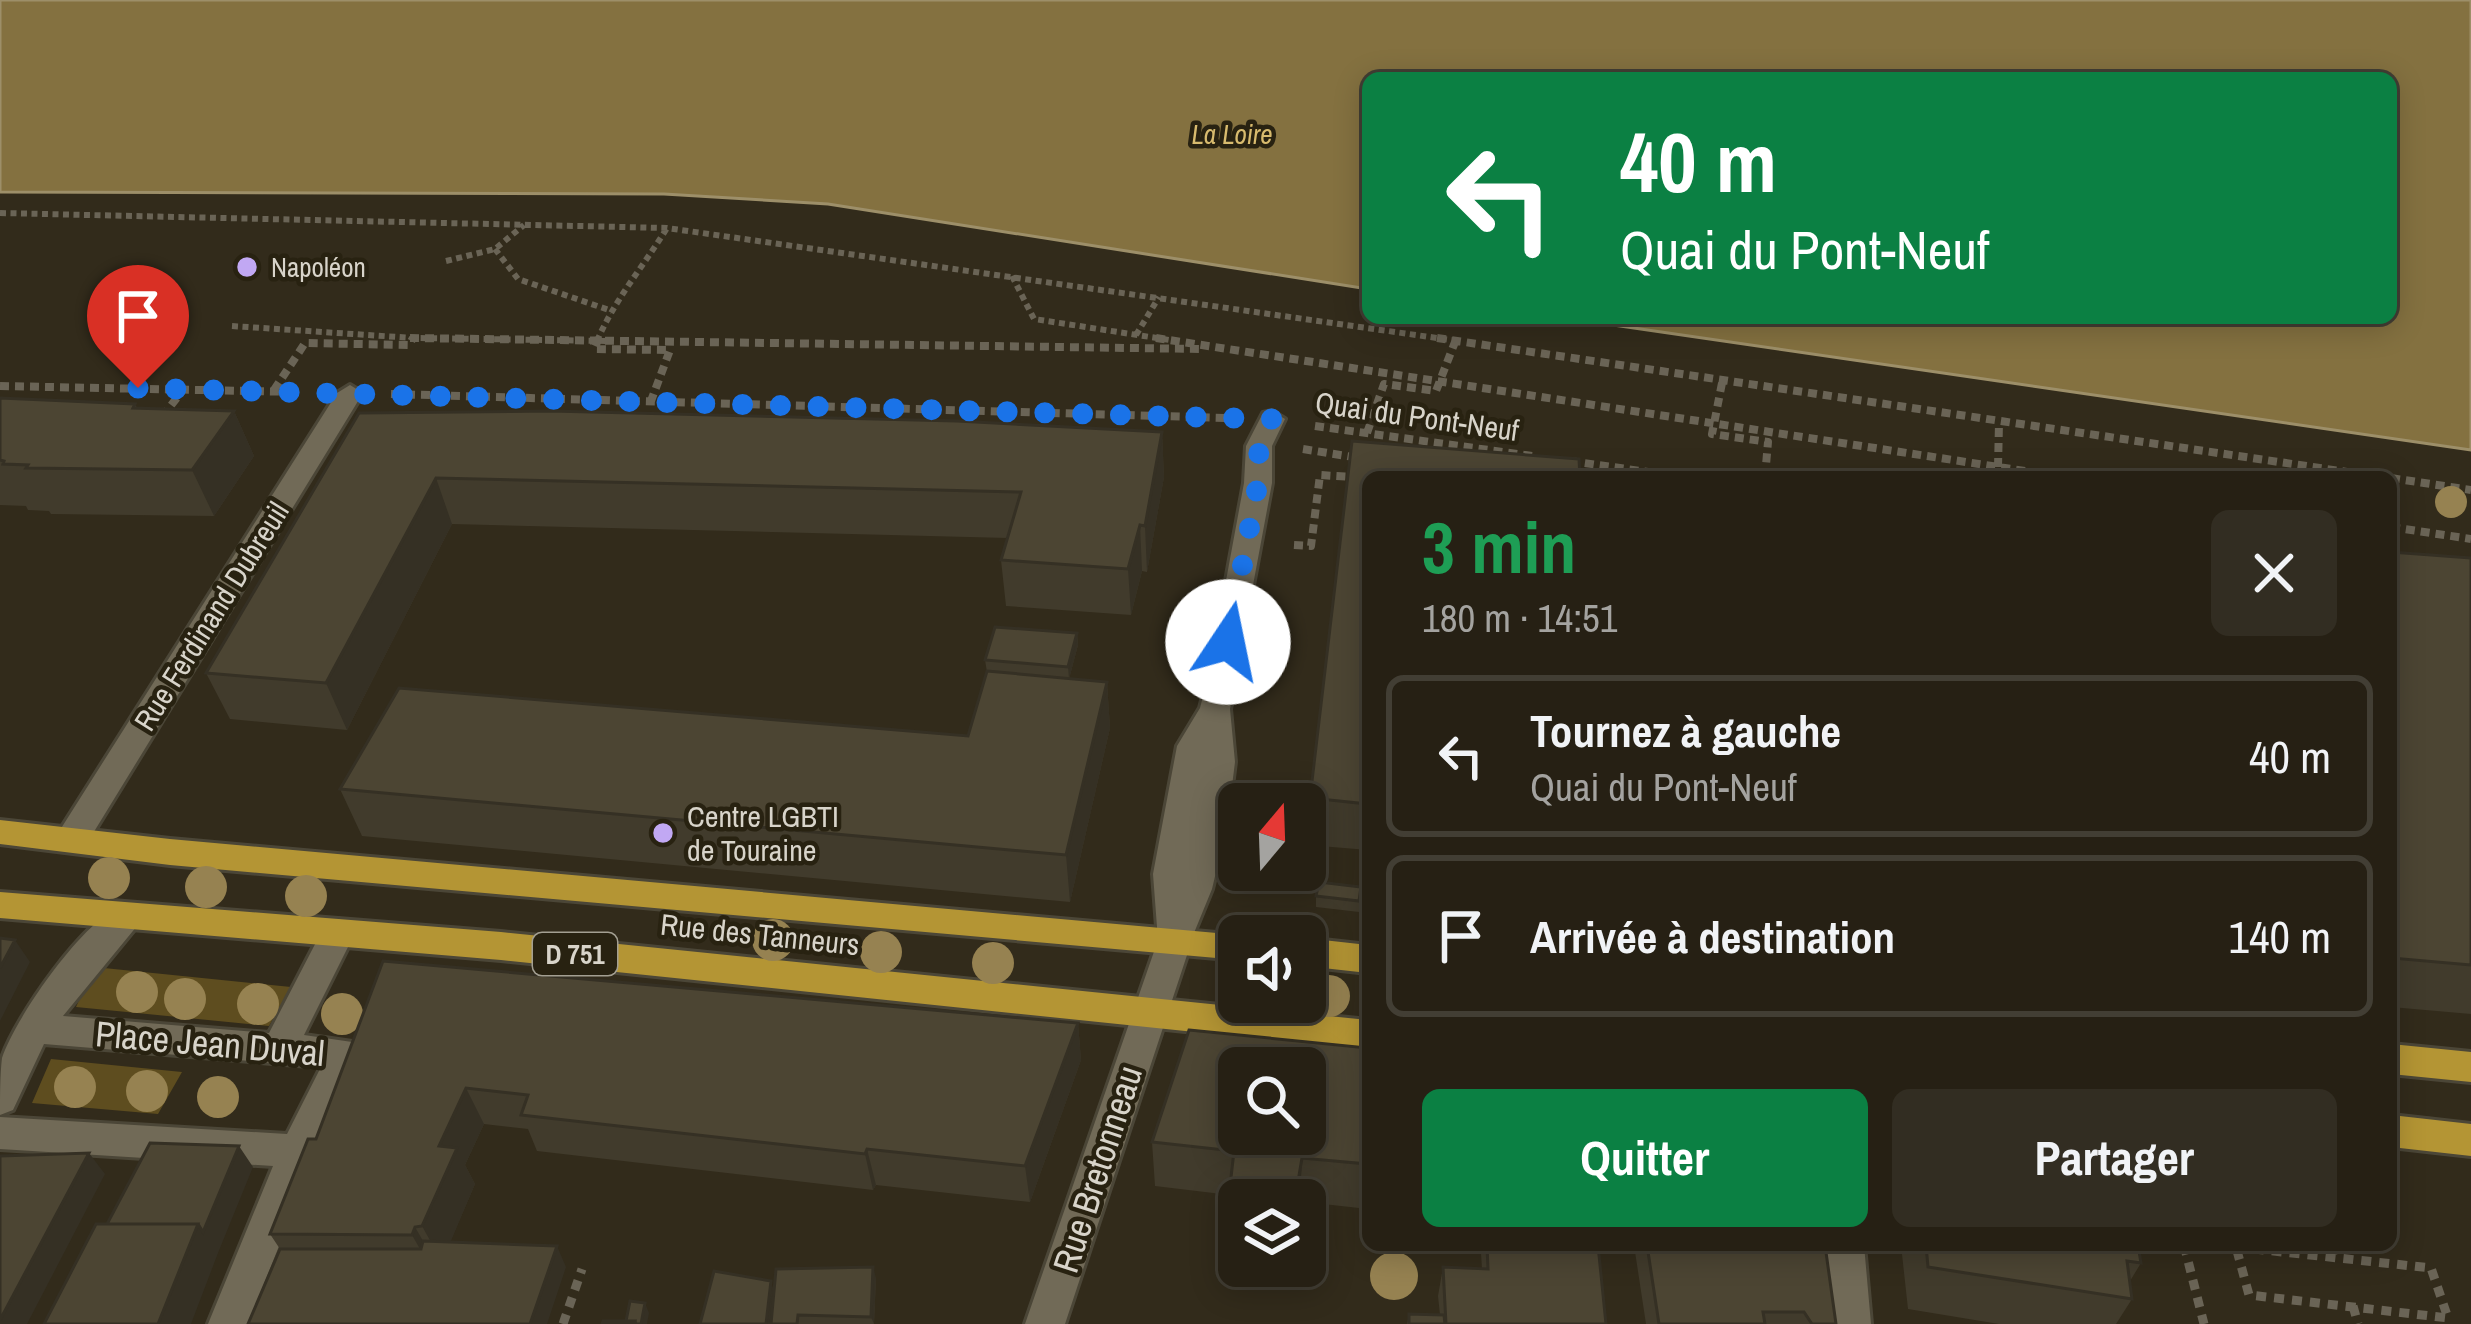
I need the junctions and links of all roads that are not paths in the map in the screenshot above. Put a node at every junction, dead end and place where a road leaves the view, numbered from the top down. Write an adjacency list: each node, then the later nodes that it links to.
1 (350, 393): 4 (street, Rue Ferdinand Dubreuil)
2 (1266, 432): 8 (street, Rue Bretonneau)
3 (0, 832): 4 (main road, Rue des Tanneurs / D 751)
4 (72, 839): 8 (main road, Rue des Tanneurs / D 751)
5 (0, 905): 6 (main road, Rue des Tanneurs / D 751)
6 (124, 917): 7 (main road, Rue des Tanneurs / D 751); 13 (street)
7 (338, 933): 12 (main road, Rue des Tanneurs / D 751); 15 (street)
8 (1174, 940): 9 (main road, Rue des Tanneurs / D 751); 12 (street, Rue Bretonneau)
9 (1218, 944)
10 (1326, 954): 11 (main road)
11 (1362, 958)
12 (1148, 1013): 14 (main road, Rue des Tanneurs / D 751); 27 (street, Rue Bretonneau)
13 (34, 1028): 15 (street, Place Jean Duval); 18 (street)
14 (1362, 1035)
15 (278, 1049): 23 (street, Place Jean Duval)
16 (2397, 1060): 17 (main road)
17 (2471, 1067)
18 (0, 1099)
19 (2397, 1132): 21 (main road)
20 (0, 1133): 22 (street)
21 (2471, 1140)
22 (154, 1143): 23 (street); 24 (street)
23 (298, 1151): 26 (street)
24 (133, 1183)
25 (1845, 1251): 28 (street)
26 (228, 1324)
27 (1045, 1324)
28 (1851, 1324)

